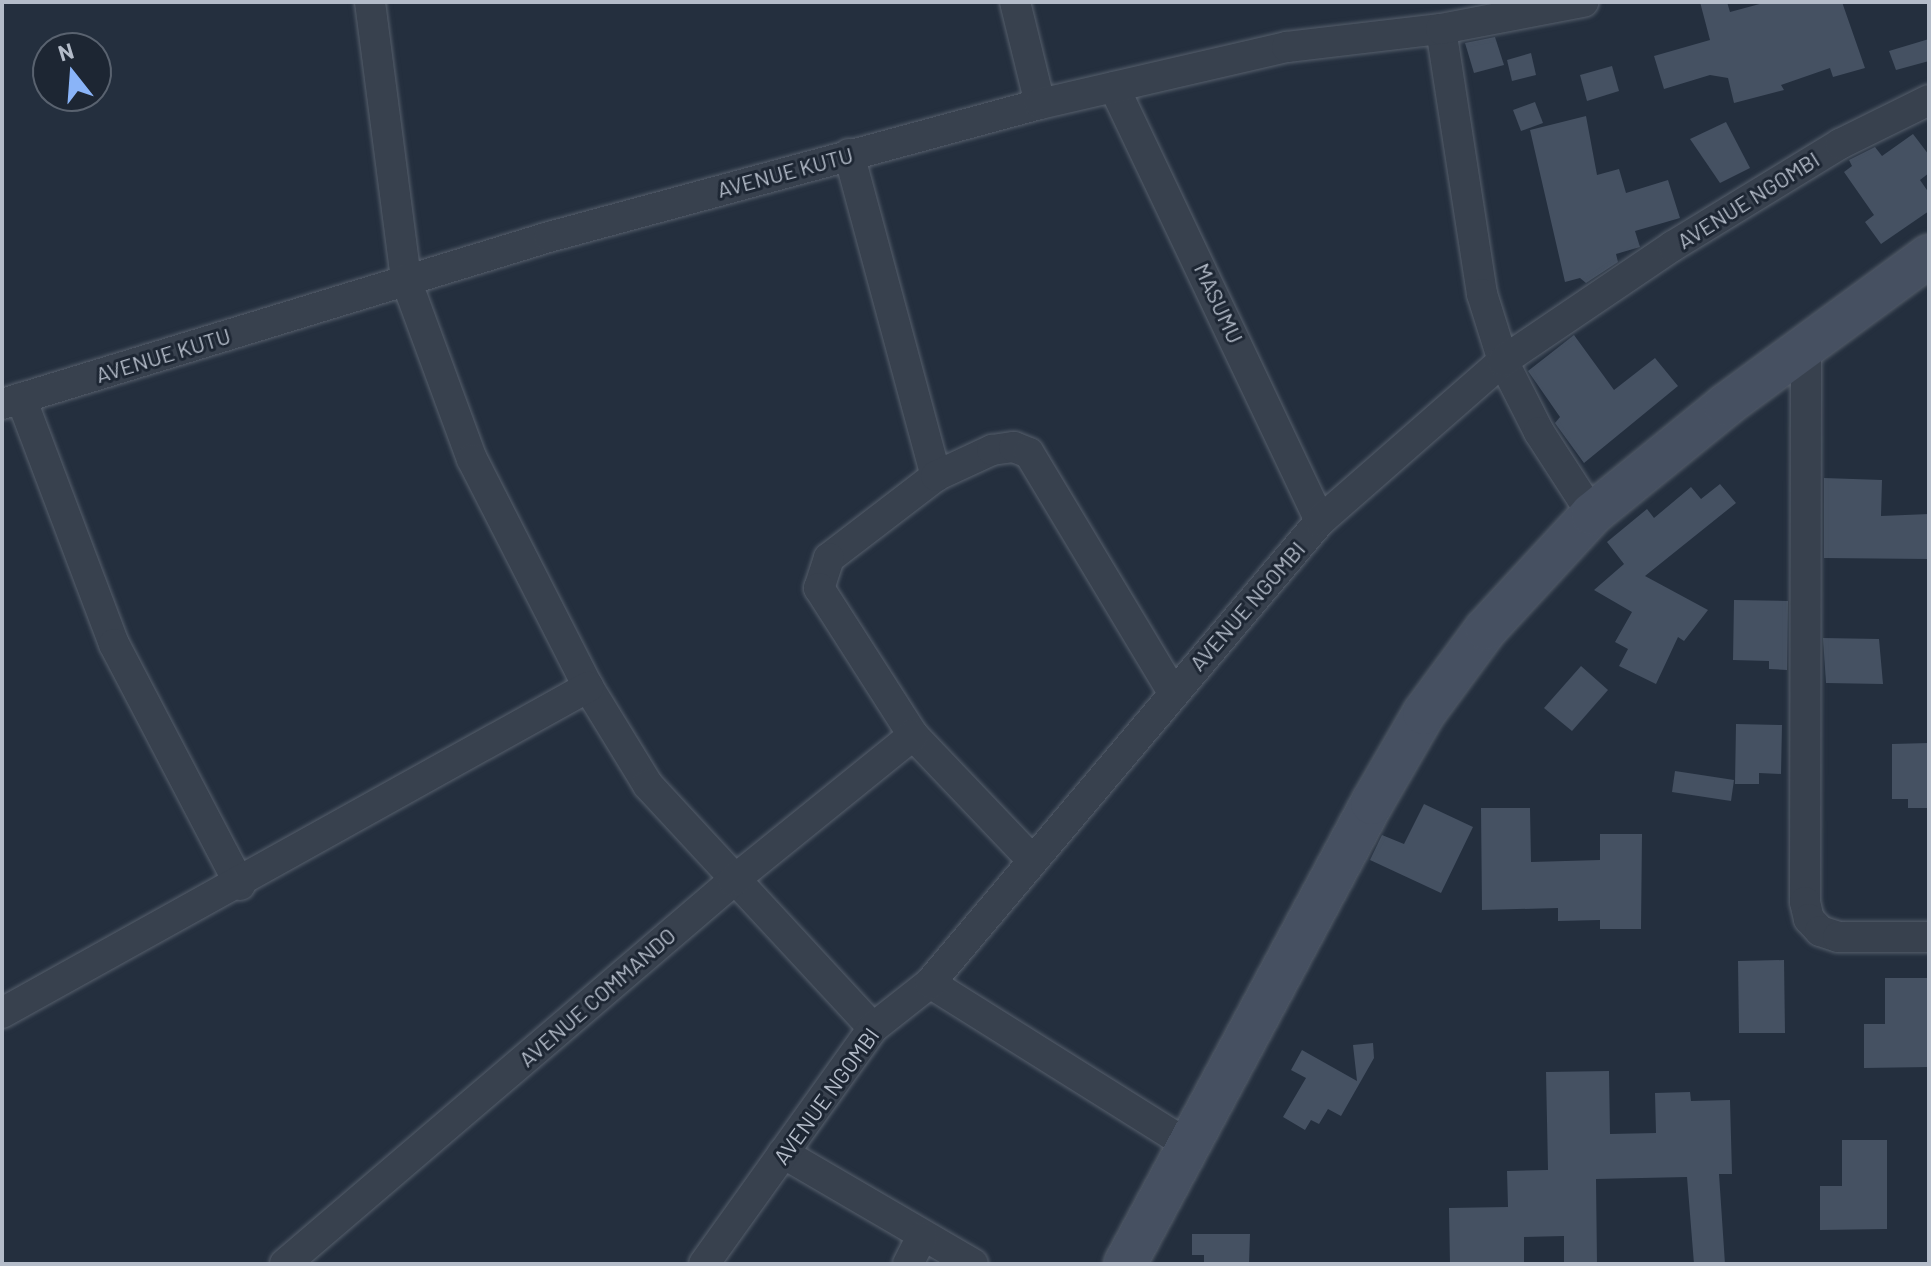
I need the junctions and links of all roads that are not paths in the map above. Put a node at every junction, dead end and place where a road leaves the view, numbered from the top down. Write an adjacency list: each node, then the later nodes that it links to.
1 (370, 2): 10 (street)
2 (1015, 2): 7 (street)
3 (1583, 2): 4 (street, AVENUE KUTU)
4 (1441, 29): 5 (street, AVENUE KUTU); 12 (street)
5 (1114, 87): 7 (street, AVENUE KUTU); 16 (street, MASUMU)
6 (1929, 100): 12 (street, AVENUE NGOMBI)
7 (1040, 104): 8 (street, AVENUE KUTU)
8 (849, 154): 10 (street, AVENUE KUTU); 14 (street)
9 (1929, 256): 11 (main road)
10 (406, 280): 13 (street, AVENUE KUTU); 17 (street)
11 (1806, 345): 15 (main road); 23 (street)
12 (1503, 361): 15 (street); 16 (street, AVENUE NGOMBI)
13 (12, 401): 22 (street)
14 (936, 476): 18 (street); 19 (street)
15 (1592, 514): 27 (main road)
16 (1320, 521): 18 (street, AVENUE NGOMBI)
17 (588, 687): 21 (street); 22 (street)
18 (1173, 693): 20 (street, AVENUE NGOMBI)
19 (913, 735): 20 (street); 21 (street, AVENUE COMMANDO)
20 (1031, 859): 24 (street, AVENUE NGOMBI)
21 (733, 881): 26 (street); 30 (street, AVENUE COMMANDO)
22 (240, 885): 25 (street)
23 (1929, 937)
24 (930, 983): 26 (street, AVENUE NGOMBI); 27 (street)
25 (2, 1013)
26 (873, 1028): 28 (street, AVENUE NGOMBI)
27 (1190, 1146): 34 (main road)
28 (783, 1153): 29 (street); 31 (street, AVENUE NGOMBI)
29 (922, 1237): 32 (street); 33 (street)
30 (285, 1264)
31 (704, 1264)
32 (908, 1264)
33 (973, 1264)
34 (1125, 1264)

